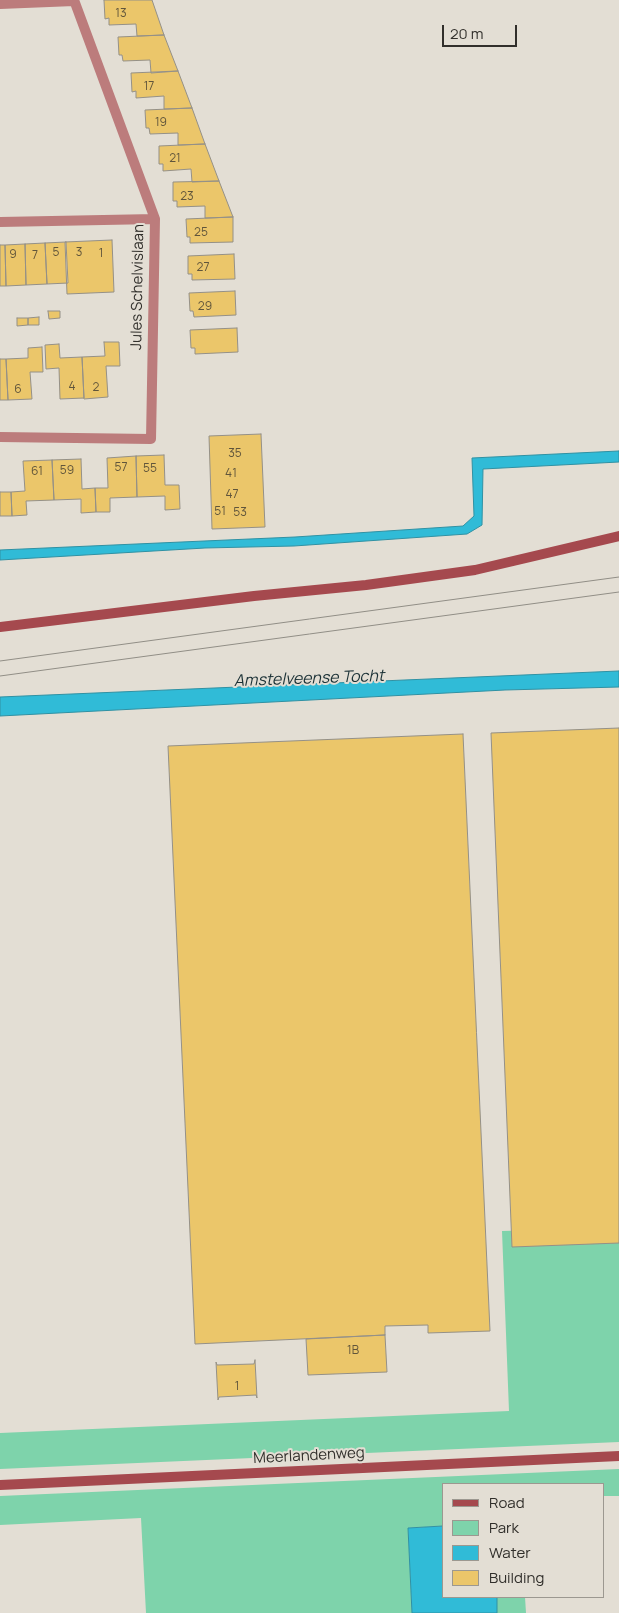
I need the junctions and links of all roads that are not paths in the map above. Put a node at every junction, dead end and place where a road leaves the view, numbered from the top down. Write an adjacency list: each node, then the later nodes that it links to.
1 (74, 0): 2 (street); 3 (street, Jules Schelvislaan)
2 (0, 4)
3 (155, 219): 4 (street); 5 (street, Jules Schelvislaan)
4 (0, 222)
5 (0, 437)
6 (619, 536): 7 (street)
7 (0, 627)
8 (619, 1456): 9 (street, Meerlandenweg)
9 (0, 1485)

